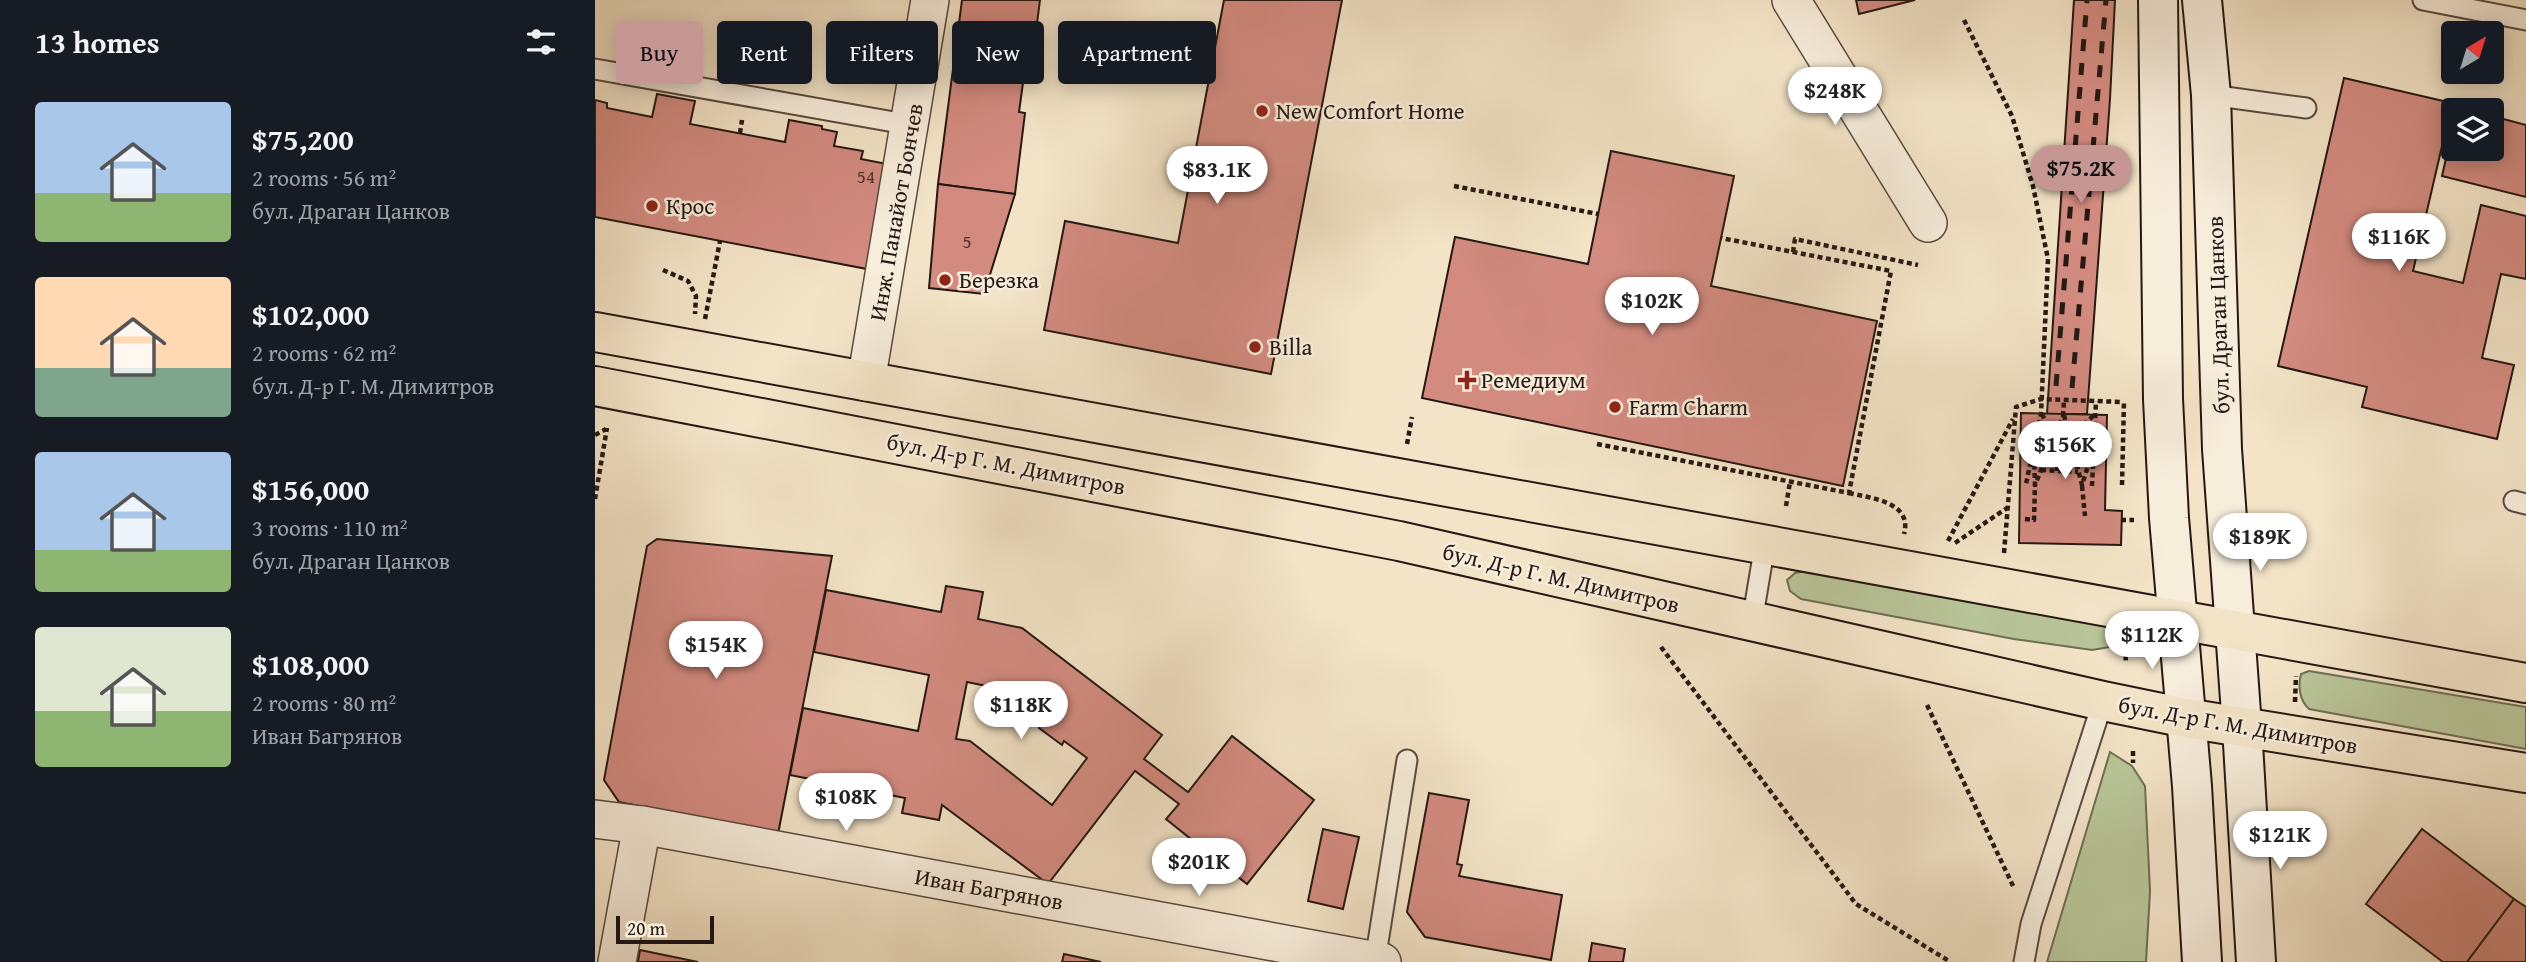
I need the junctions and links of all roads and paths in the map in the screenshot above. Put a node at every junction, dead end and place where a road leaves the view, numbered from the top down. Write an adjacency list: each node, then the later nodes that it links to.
1 (930, 0): 12 (street, Инж. Панайот Бончев)
2 (1791, 0): 16 (street)
3 (2158, 0): 65 (main road)
4 (2202, 0): 9 (main road, бул. Драган Цанков)
5 (2423, 0): 7 (lane)
6 (1964, 20): 27 (path)
7 (2526, 20)
8 (595, 69): 12 (lane)
9 (2211, 95): 10 (lane); 67 (main road, бул. Драган Цанков)
10 (2306, 108)
11 (741, 122): 13 (path)
12 (911, 125): 25 (street, Инж. Панайот Бончев)
13 (740, 133)
14 (1454, 186): 15 (path)
15 (1598, 214)
16 (1928, 223)
17 (1721, 238): 19 (path)
18 (720, 241): 23 (path)
19 (1793, 252): 20 (path); 54 (path)
20 (1918, 265)
21 (663, 270): 22 (path)
22 (694, 318)
23 (705, 320)
24 (595, 332): 25 (main road)
25 (866, 382): 63 (main road)
26 (595, 386): 66 (main road, бул. Д-р Г. М. Димитров)
27 (2041, 398): 28 (path); 31 (path); 34 (path)
28 (2064, 400): 29 (path); 32 (path)
29 (2095, 401): 30 (path); 33 (path)
30 (2122, 402)
31 (2041, 414): 39 (path); 41 (path)
32 (2064, 414): 38 (path); 39 (path); 42 (path)
33 (2095, 415): 38 (path); 44 (path)
34 (2015, 416): 57 (path); 57 (path)
35 (1412, 417): 43 (path)
36 (2123, 424): 52 (path)
37 (595, 436): 55 (path)
38 (2070, 438): 42 (path); 47 (path)
39 (2054, 439): 42 (path); 45 (path)
40 (1597, 444): 48 (path)
41 (2033, 448): 49 (path); 50 (path)
42 (2058, 449): 46 (path)
43 (1406, 450)
44 (2093, 450): 51 (path); 53 (path)
45 (2041, 470): 46 (path); 50 (path)
46 (2057, 471): 47 (path)
47 (2078, 471): 51 (path)
48 (1790, 482): 54 (path); 56 (path)
49 (2026, 484)
50 (2035, 485): 59 (path)
51 (2082, 485): 58 (path)
52 (2122, 485)
53 (2092, 486)
54 (1849, 493): 62 (path)
55 (595, 499)
56 (1786, 506)
57 (2007, 508): 64 (path)
58 (2085, 516)
59 (2025, 519)
60 (2122, 520): 61 (path)
61 (2134, 520)
62 (1904, 534)
63 (1765, 544): 65 (main road); 66 (lane)
64 (2003, 563)
65 (2178, 618): 67 (main road); 74 (main road)
66 (1752, 622): 71 (main road, бул. Д-р Г. М. Димитров)
67 (2234, 629): 70 (main road); 75 (main road, бул. Драган Цанков)
68 (1661, 647): 85 (path)
69 (2296, 672): 73 (path)
70 (2526, 683)
71 (2103, 701): 74 (main road, бул. Д-р Г. М. Димитров); 82 (lane)
72 (1927, 705): 82 (path)
73 (2293, 711)
74 (2186, 718): 75 (main road, бул. Д-р Г. М. Димитров); 87 (main road)
75 (2242, 727): 79 (main road, бул. Д-р Г. М. Димитров); 88 (main road, бул. Драган Цанков)
76 (2133, 751): 78 (path)
77 (1407, 760): 83 (lane)
78 (2133, 763)
79 (2526, 773)
80 (595, 819): 81 (street, Иван Багрянов)
81 (642, 825): 83 (street, Иван Багрянов); 84 (street)
82 (2031, 923): 86 (lane)
83 (1379, 961)
84 (617, 962)
85 (1949, 962)
86 (2024, 962)
87 (2202, 962)
88 (2256, 962)

